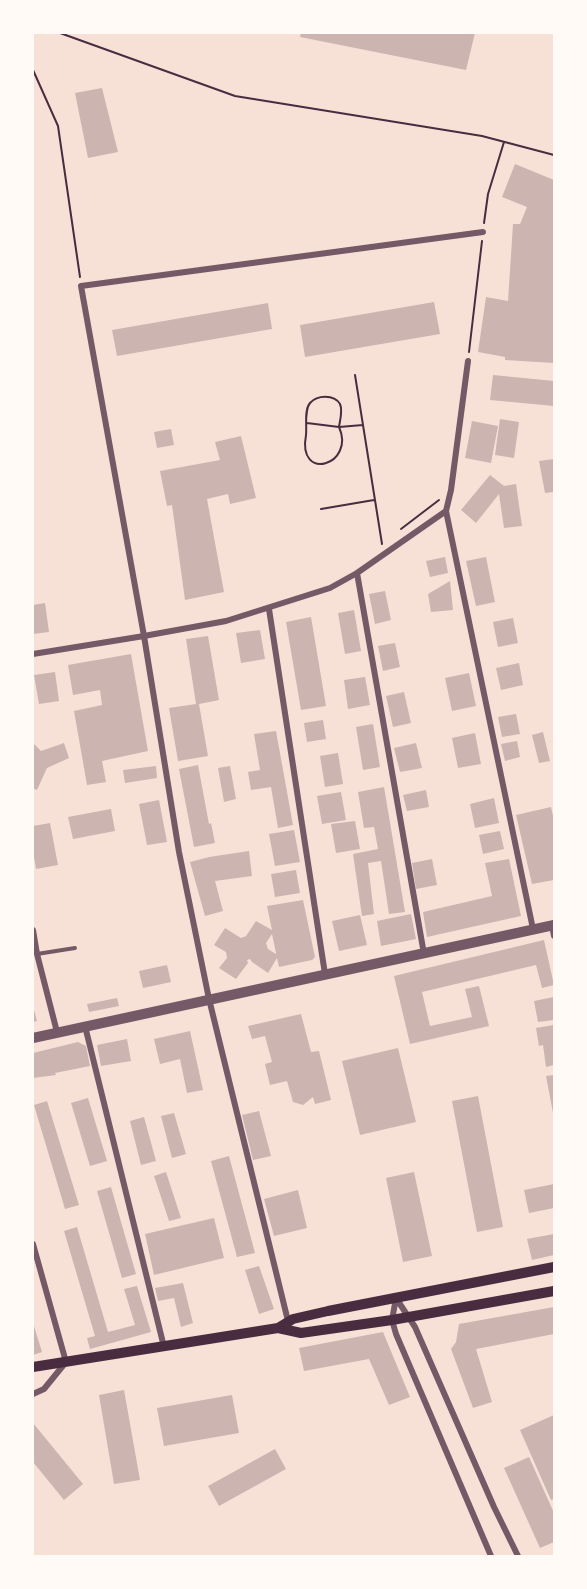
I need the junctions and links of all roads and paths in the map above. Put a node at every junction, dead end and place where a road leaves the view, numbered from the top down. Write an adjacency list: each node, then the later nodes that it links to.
1 (60, 33): 3 (path)
2 (33, 70): 6 (path)
3 (504, 142): 4 (path); 5 (path)
4 (554, 155)
5 (483, 232): 6 (street); 7 (path)
6 (81, 286): 20 (street)
7 (468, 361): 12 (street)
8 (355, 375): 10 (path)
9 (307, 423): 11 (path); 11 (path); 11 (path)
10 (363, 425): 11 (path); 13 (path)
11 (339, 427)
12 (451, 490): 15 (street); 16 (path)
13 (374, 500): 14 (path); 17 (path)
14 (321, 509)
15 (446, 511): 18 (street); 22 (street)
16 (399, 531)
17 (390, 537)
18 (357, 573): 19 (street); 27 (street)
19 (269, 609): 20 (street); 28 (street)
20 (144, 636): 21 (street); 29 (street)
21 (33, 654)
22 (533, 929): 23 (street); 27 (street)
23 (553, 929)
24 (33, 930): 26 (street)
25 (75, 948): 26 (lane)
26 (37, 954): 31 (street)
27 (424, 954): 28 (street)
28 (325, 974): 29 (street)
29 (209, 999): 30 (street); 39 (street)
30 (85, 1026): 31 (street); 41 (street)
31 (57, 1032): 32 (street)
32 (33, 1038)
33 (33, 1244): 42 (street)
34 (554, 1268): 36 (main road)
35 (554, 1291): 37 (main road)
36 (396, 1298): 37 (street); 38 (street); 39 (main road)
37 (409, 1318): 38 (main road); 46 (street)
38 (392, 1320): 40 (main road); 45 (street)
39 (288, 1321): 40 (main road)
40 (278, 1328): 41 (main road)
41 (164, 1347): 42 (main road)
42 (66, 1362): 43 (main road); 44 (street)
43 (33, 1367)
44 (33, 1394)
45 (491, 1556)
46 (518, 1556)

